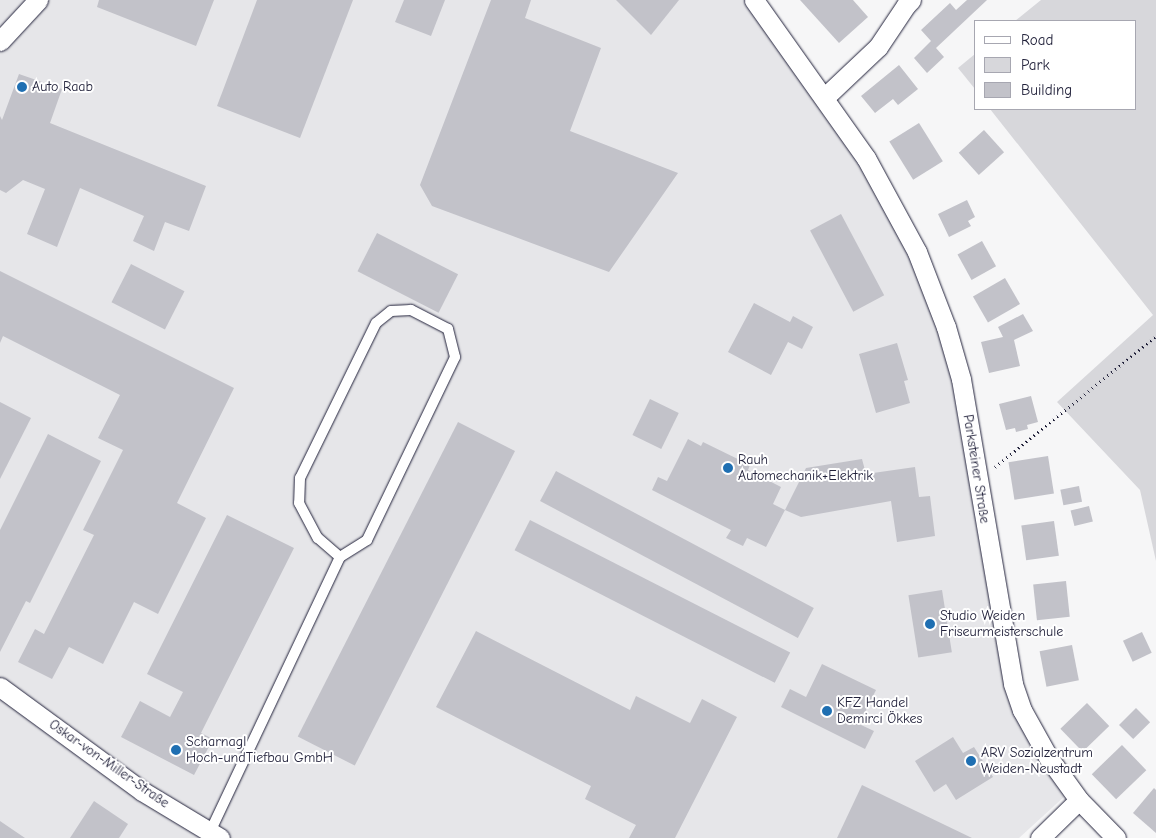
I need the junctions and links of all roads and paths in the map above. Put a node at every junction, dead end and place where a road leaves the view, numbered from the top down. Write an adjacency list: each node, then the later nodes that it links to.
1 (38, 0): 4 (street)
2 (754, 0): 5 (street, Parksteiner Straße)
3 (911, 0): 5 (street)
4 (0, 41)
5 (824, 98): 7 (street, Parksteiner Straße)
6 (1156, 336): 7 (path)
7 (977, 481): 10 (street, Parksteiner Straße)
8 (340, 557): 8 (lane); 11 (lane)
9 (0, 687): 11 (street, Oskar-von-Miller-Straße)
10 (1079, 800): 12 (street); 13 (street, Parksteiner Straße)
11 (215, 835)
12 (1040, 838)
13 (1116, 838)

